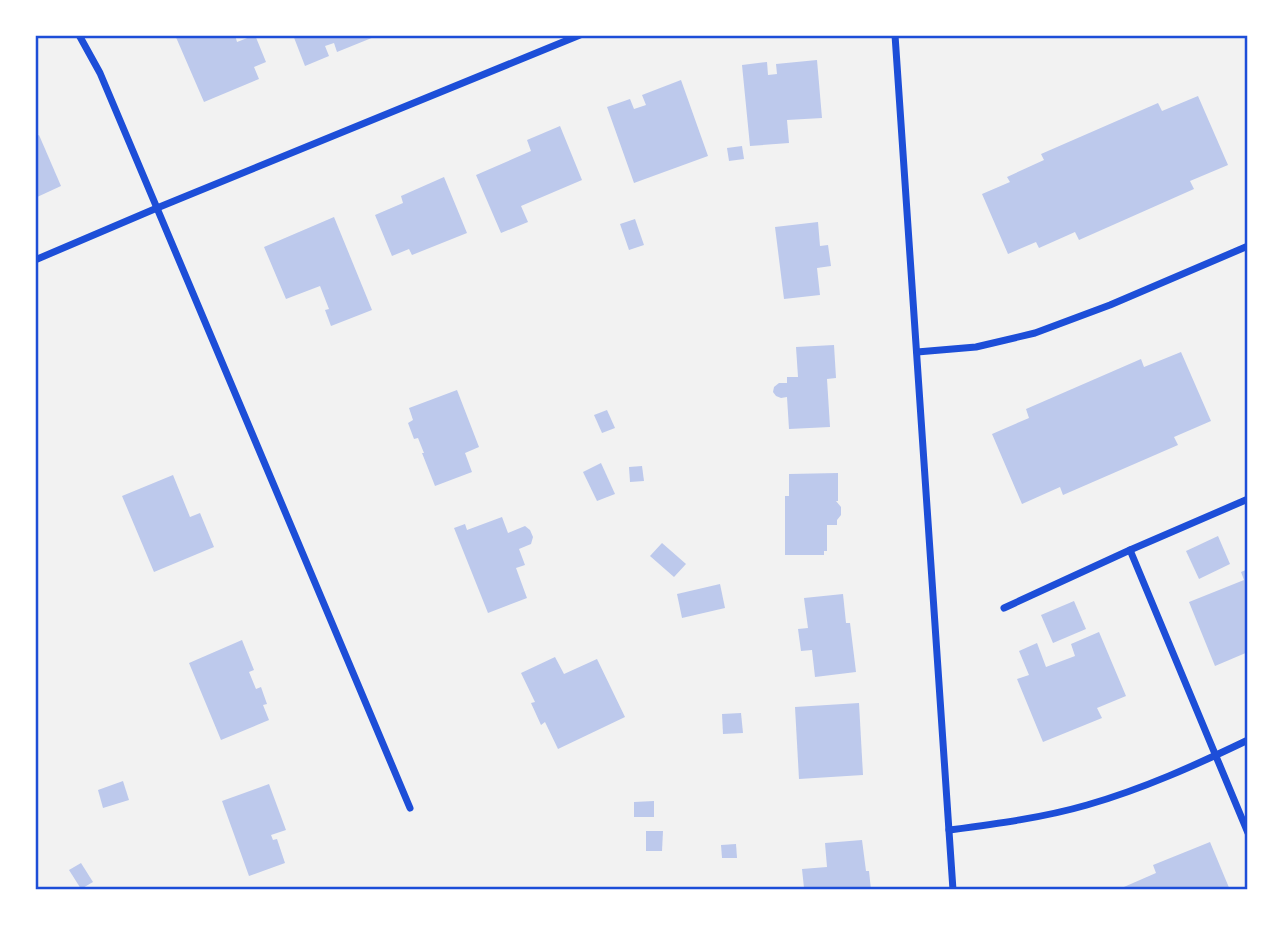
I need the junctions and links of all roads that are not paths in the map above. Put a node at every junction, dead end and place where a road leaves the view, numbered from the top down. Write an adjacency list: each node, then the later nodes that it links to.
1 (79, 35): 4 (street)
2 (580, 35): 4 (street)
3 (895, 35): 7 (street)
4 (157, 208): 6 (street); 13 (street)
5 (1248, 246): 7 (street)
6 (35, 260)
7 (916, 352): 14 (street)
8 (1248, 499): 9 (street)
9 (1130, 550): 10 (street); 12 (street)
10 (1004, 608)
11 (1248, 740): 12 (street)
12 (1215, 756): 14 (street); 15 (street)
13 (410, 808)
14 (949, 830): 16 (street)
15 (1248, 833)
16 (953, 890)

